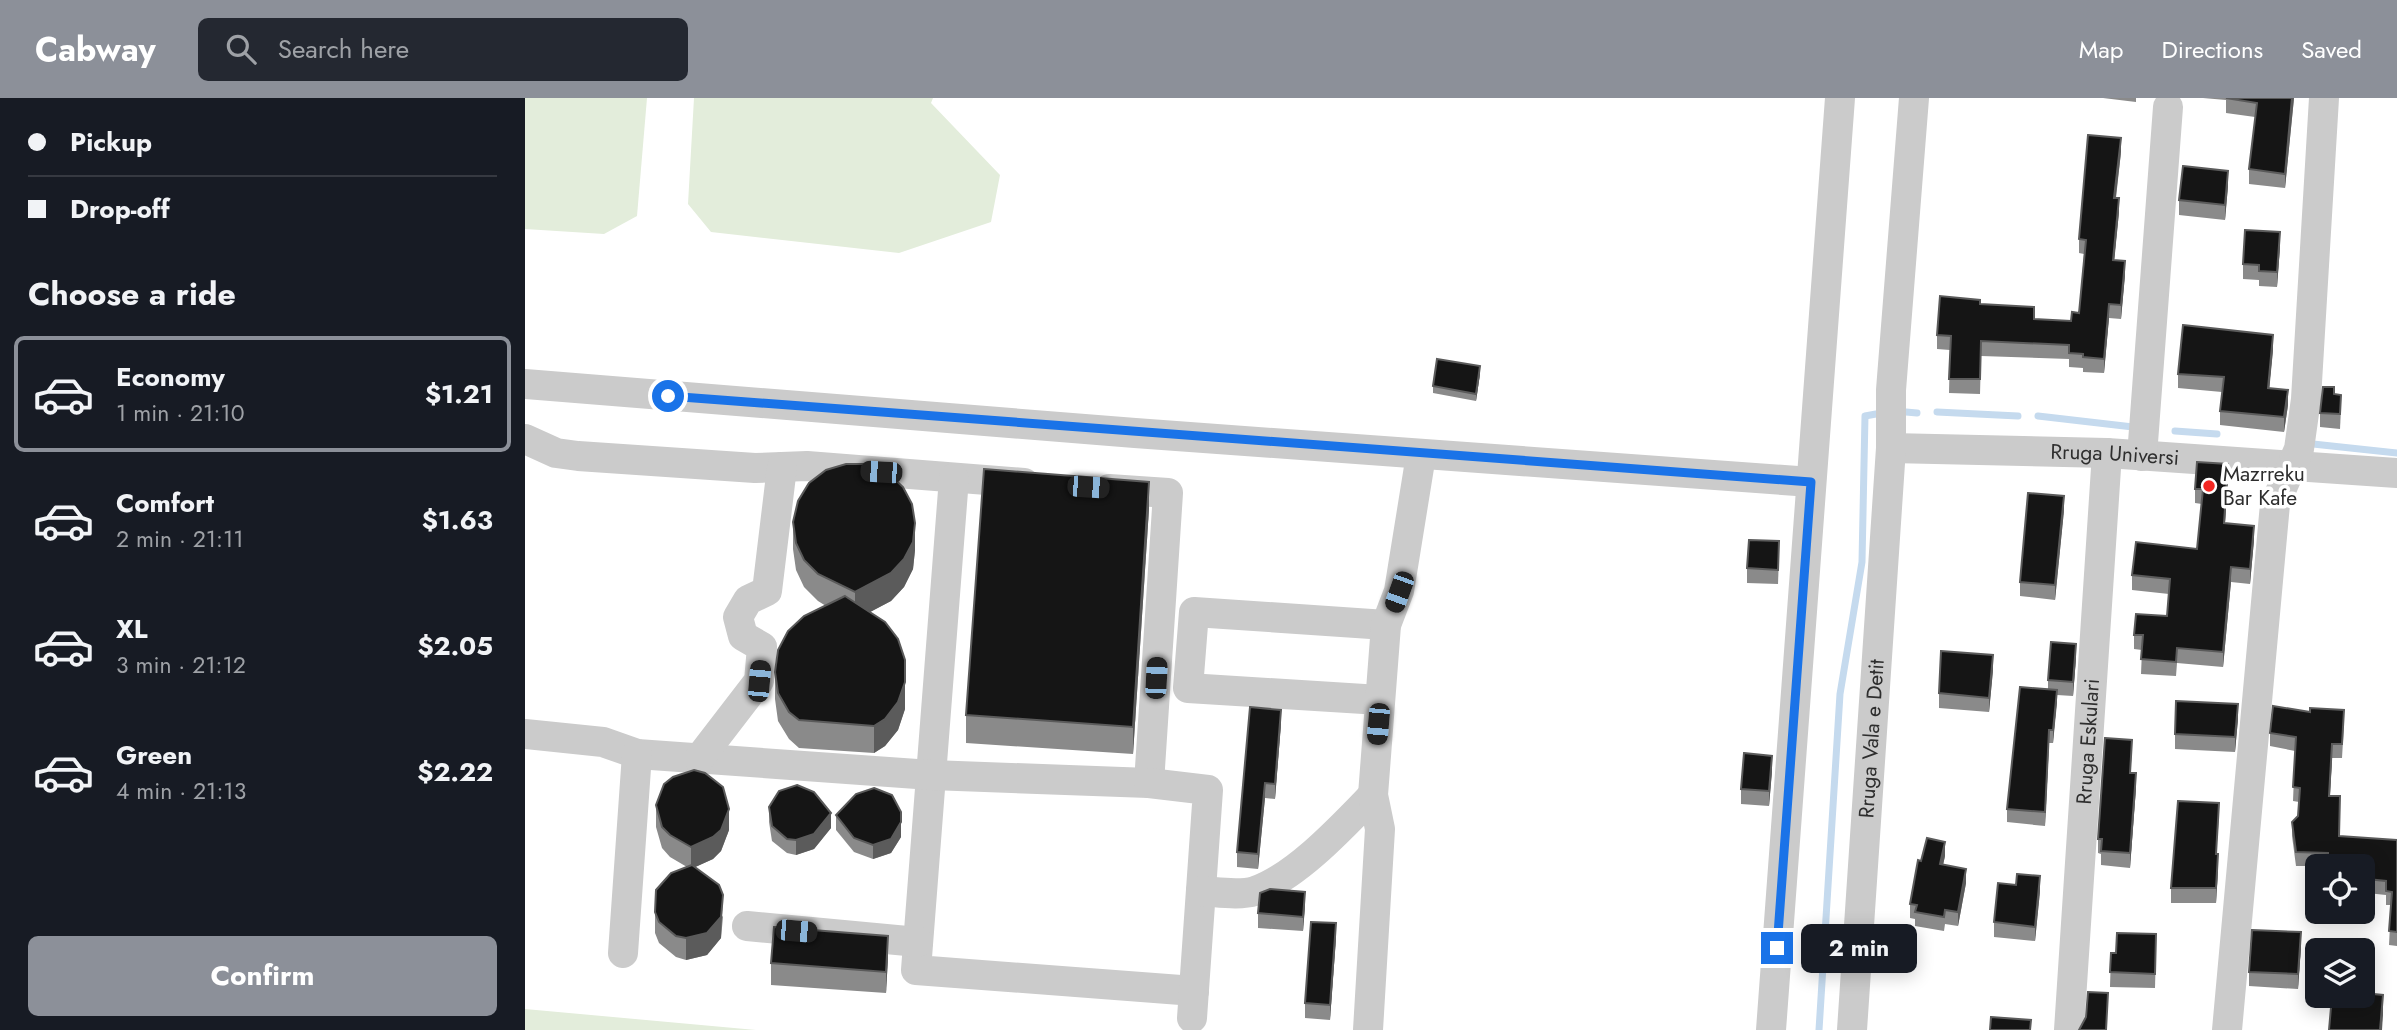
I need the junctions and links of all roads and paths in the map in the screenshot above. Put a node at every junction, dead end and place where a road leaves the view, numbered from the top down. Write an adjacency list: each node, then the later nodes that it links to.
1 (1840, 98): 15 (street)
2 (1914, 98): 7 (street)
3 (2324, 98): 12 (street)
4 (2168, 107): 10 (street)
5 (525, 384): 9 (street)
6 (525, 439): 11 (street)
7 (1891, 448): 8 (street, Rruga Universi); 30 (street, Rruga Vala e Detit)
8 (2107, 453): 10 (street, Rruga Universi); 31 (street, Rruga Eskulari)
9 (1421, 455): 15 (street); 16 (street)
10 (2142, 456): 12 (street, Rruga Universi)
11 (782, 467): 14 (street); 20 (street)
12 (2290, 467): 13 (street, Rruga Universi); 32 (street)
13 (2397, 473)
14 (954, 478): 21 (street); 22 (street)
15 (1811, 482): 29 (street)
16 (1386, 625): 17 (street); 17 (street)
17 (1380, 701): 23 (street)
18 (525, 734): 19 (street)
19 (637, 754): 20 (street); 27 (street)
20 (699, 759): 21 (street)
21 (931, 775): 22 (street); 26 (street)
22 (1149, 783): 24 (street)
23 (1373, 795): 24 (street); 28 (street)
24 (1201, 891): 26 (street)
25 (747, 926): 26 (street)
26 (918, 942)
27 (623, 953)
28 (1368, 1030)
29 (1771, 1030)
30 (1852, 1030)
31 (2069, 1030)
32 (2227, 1030)

